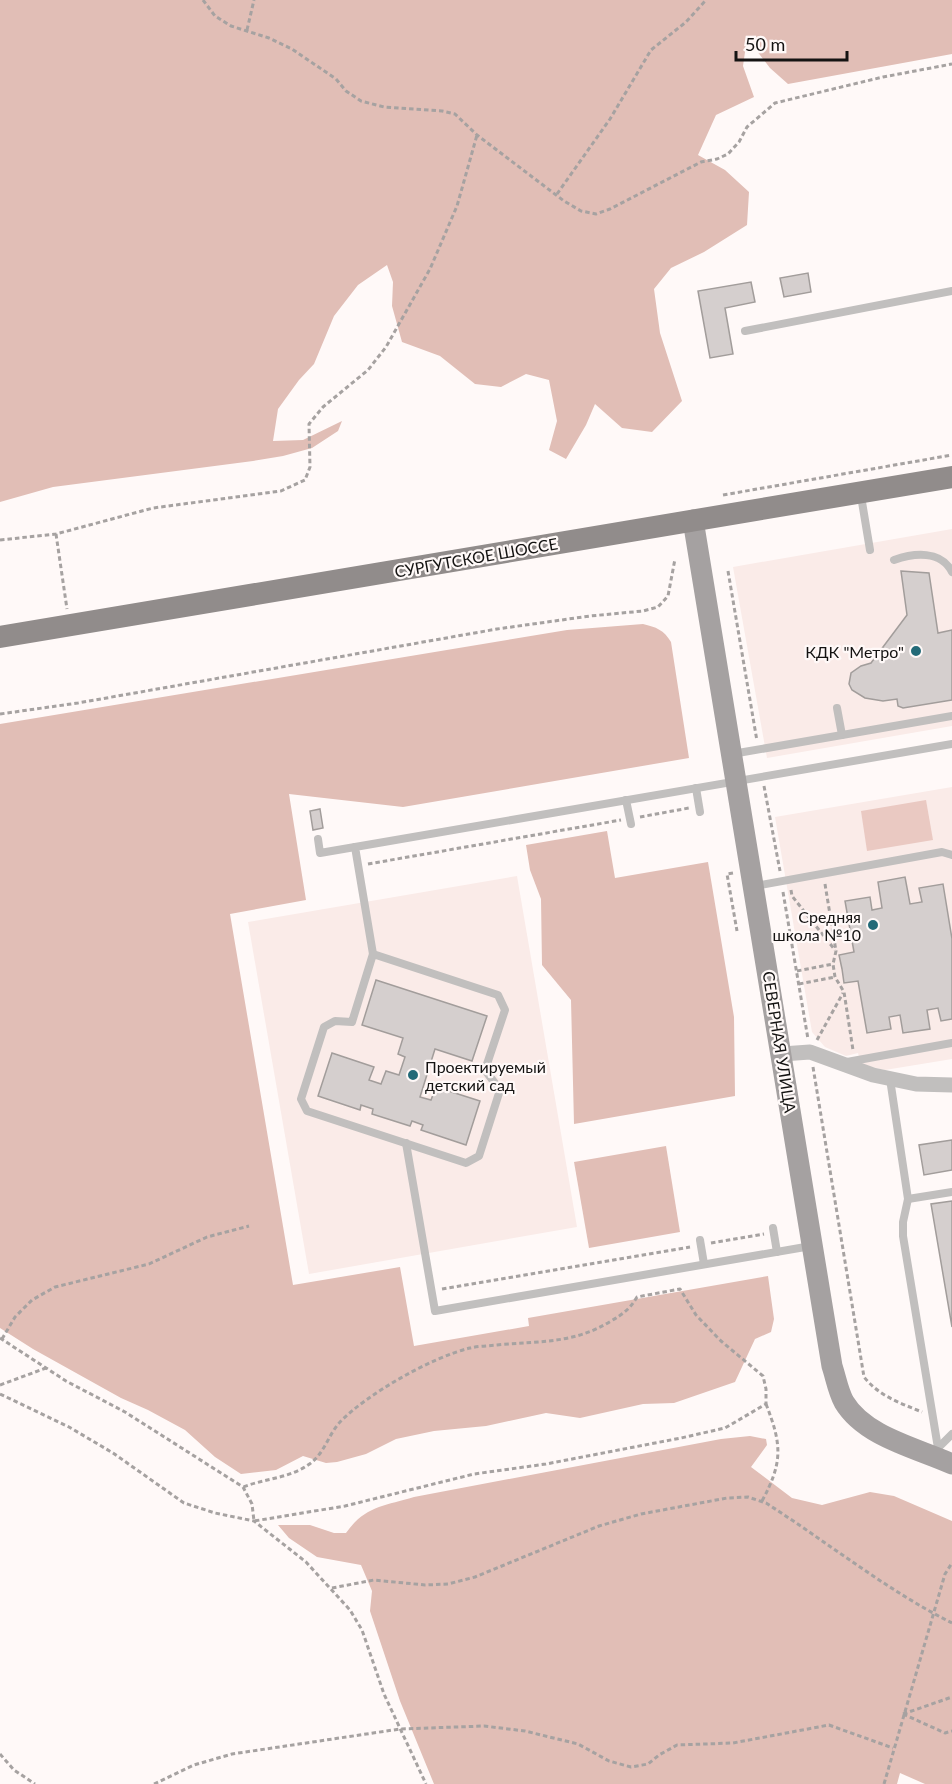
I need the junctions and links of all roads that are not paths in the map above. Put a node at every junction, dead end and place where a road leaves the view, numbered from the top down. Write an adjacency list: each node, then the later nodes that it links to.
1 (952, 291): 2 (lane)
2 (745, 331)
3 (952, 477): 4 (main road, СУРГУТСКОЕ ШОССЕ)
4 (860, 493): 5 (main road, СУРГУТСКОЕ ШОССЕ); 6 (lane)
5 (693, 520): 9 (main road, СУРГУТСКОЕ ШОССЕ); 14 (street, СЕВЕРНАЯ УЛИЦА)
6 (870, 550)
7 (894, 560): 8 (lane)
8 (952, 572)
9 (0, 637)
10 (837, 708): 12 (lane)
11 (952, 716): 12 (lane)
12 (842, 735): 14 (lane)
13 (952, 744): 15 (lane)
14 (731, 754): 15 (street, СЕВЕРНАЯ УЛИЦА)
15 (736, 781): 16 (lane); 23 (street, СЕВЕРНАЯ УЛИЦА)
16 (696, 788): 17 (lane); 18 (lane)
17 (626, 800): 19 (lane); 21 (lane)
18 (699, 809)
19 (630, 821)
20 (318, 839): 21 (lane)
21 (355, 847): 24 (lane)
22 (952, 855): 23 (lane)
23 (753, 886): 26 (street, СЕВЕРНАЯ УЛИЦА)
24 (373, 954): 30 (lane); 30 (lane)
25 (952, 1043): 27 (lane)
26 (782, 1054): 27 (street); 35 (street, СЕВЕРНАЯ УЛИЦА)
27 (840, 1063): 28 (street)
28 (890, 1079): 29 (street); 32 (lane)
29 (952, 1085)
30 (406, 1143): 37 (lane)
31 (952, 1192): 32 (lane)
32 (908, 1198): 39 (lane)
33 (773, 1230): 36 (lane)
34 (701, 1242): 37 (lane)
35 (813, 1245): 36 (lane); 39 (street, СЕВЕРНАЯ УЛИЦА)
36 (777, 1252): 37 (lane)
37 (704, 1264)
38 (952, 1434): 39 (lane)
39 (942, 1456)

